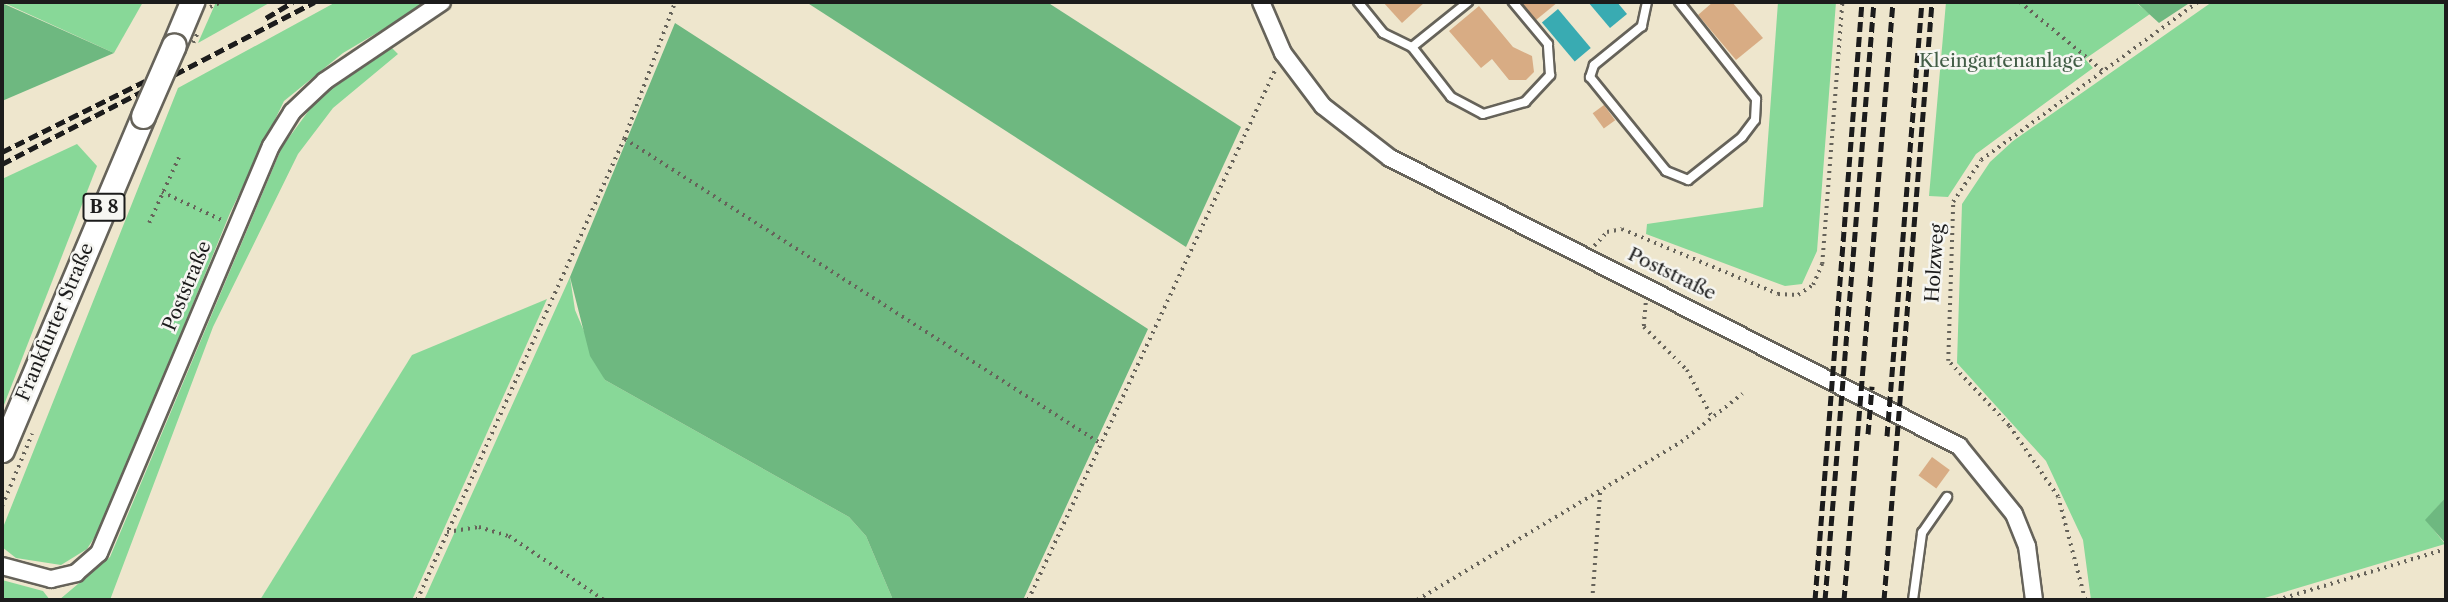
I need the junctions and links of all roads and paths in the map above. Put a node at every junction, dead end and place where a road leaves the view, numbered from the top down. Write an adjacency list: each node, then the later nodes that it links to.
1 (221, 2): 13 (path)
2 (442, 2): 21 (street, Poststraße)
3 (675, 2): 17 (path)
4 (1261, 2): 15 (street, Poststraße)
5 (1358, 2): 14 (lane)
6 (1468, 2): 14 (lane)
7 (1513, 2): 14 (lane)
8 (1647, 2): 9 (lane)
9 (1679, 2)
10 (1842, 2): 22 (path)
11 (2020, 2): 16 (path)
12 (2198, 2): 16 (path, Holzweg)
13 (200, 5): 27 (main road, Frankfurter Straße / B 8, bridge)
14 (1412, 47)
15 (1283, 53): 22 (street, Poststraße); 26 (path)
16 (2102, 70): 40 (path, Holzweg)
17 (624, 139): 26 (path); 30 (path)
18 (178, 157): 19 (path)
19 (162, 192): 20 (path); 21 (path)
20 (149, 223)
21 (235, 226): 32 (street, Poststraße)
22 (1586, 255): 39 (street, Poststraße)
23 (1646, 302): 25 (path)
24 (1742, 394): 25 (path)
25 (1712, 417): 28 (path)
26 (1100, 443): 35 (path)
27 (2, 450)
28 (1600, 491): 36 (path); 37 (path)
29 (1947, 497): 38 (lane)
30 (447, 532): 33 (path); 34 (path)
31 (2443, 550): 41 (path)
32 (2, 566)
33 (416, 600)
34 (604, 600)
35 (1028, 600)
36 (1417, 600)
37 (1592, 600)
38 (1913, 600)
39 (2034, 600)
40 (2085, 600)
41 (2277, 600)

